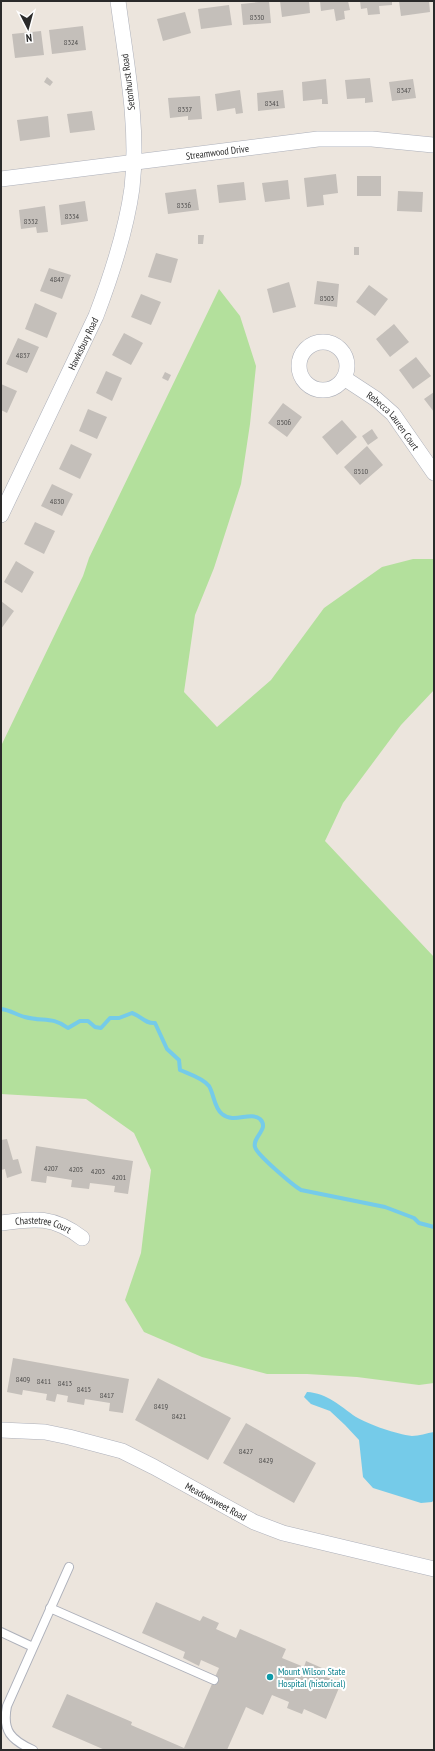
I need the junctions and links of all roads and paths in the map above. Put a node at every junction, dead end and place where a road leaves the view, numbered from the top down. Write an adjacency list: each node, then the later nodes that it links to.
1 (118, 1): 3 (street, Setonhurst Road)
2 (433, 146): 3 (street, Streamwood Drive)
3 (133, 163): 4 (street, Streamwood Drive); 7 (street, Hawksbury Road)
4 (1, 179)
5 (344, 378): 6 (street, Rebecca Lauren Court)
6 (434, 472)
7 (1, 515)
8 (1, 1223): 9 (street, Chastetree Court)
9 (82, 1238)
10 (1, 1430): 12 (street, Meadowsweet Road)
11 (69, 1567): 13 (lane)
12 (434, 1569)
13 (50, 1608): 15 (lane); 16 (lane)
14 (1, 1632): 15 (lane)
15 (33, 1647): 17 (lane)
16 (214, 1680)
17 (34, 1750)

